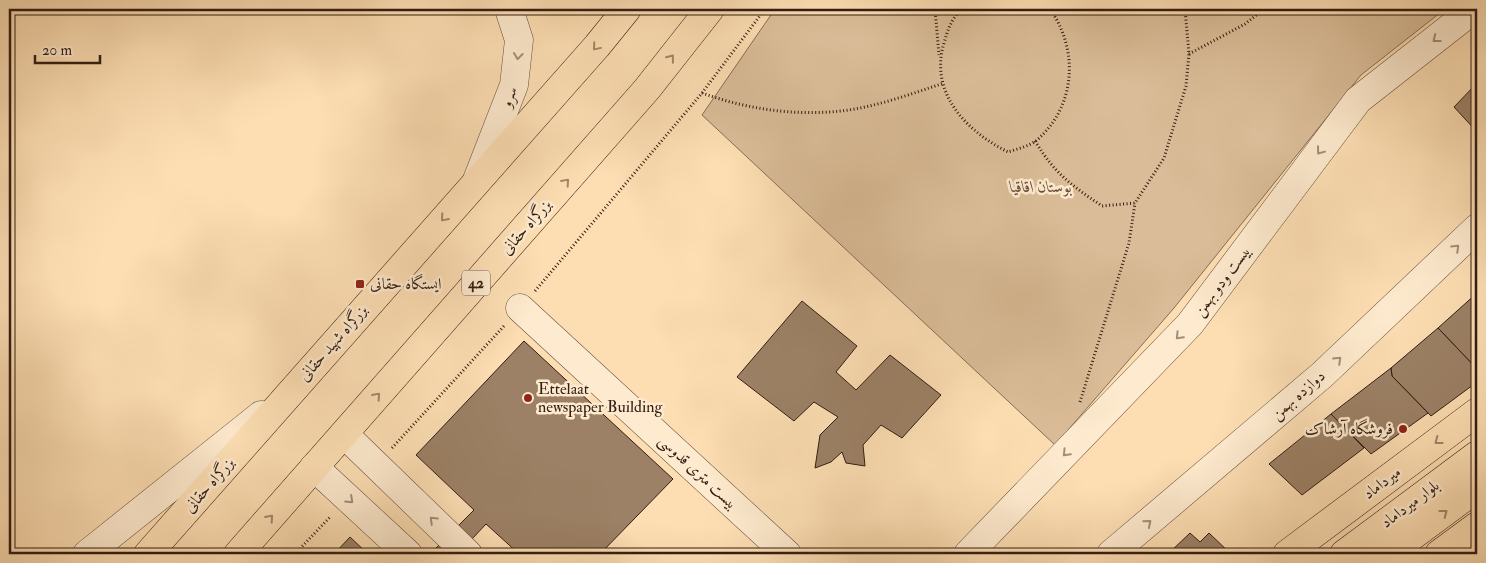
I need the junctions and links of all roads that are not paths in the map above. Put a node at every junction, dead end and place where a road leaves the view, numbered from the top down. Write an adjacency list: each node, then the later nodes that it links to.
1 (509, 9): 5 (street, سرو, one-way to 5)
2 (627, 9): 5 (main road, one-way to 5)
3 (710, 9): 10 (main road, بزرگراه حقانی / 42, one-way to 3)
4 (1474, 9): 22 (street, بیست ودو بهمن, one-way to 22)
5 (476, 181): 8 (main road, بزرگراه شهید حقانی, one-way to 8)
6 (1477, 228): 23 (street, دوازده بهمن, one-way to 6)
7 (520, 308): 21 (street, بیست متری قدوسی)
8 (290, 393): 16 (street); 17 (main road, بزرگراه حقانی)
9 (1477, 412): 24 (main road, میرداماد, one-way to 24)
10 (344, 434): 12 (main road, بزرگراه حقانی / 42); 20 (street, one-way to 10)
11 (1477, 454): 15 (main road, بلوار میرداماد)
12 (314, 467): 18 (main road, بزرگراه حقانی / 42, one-way to 12); 19 (street, one-way to 19)
13 (1477, 488): 15 (main road, بلوار میرداماد, one-way to 13)
14 (1477, 526): 27 (main road)
15 (1402, 527): 25 (main road, بلوار میرداماد); 26 (main road, بلوار میرداماد)
16 (87, 554)
17 (148, 554)
18 (238, 554)
19 (408, 554)
20 (468, 554)
21 (788, 554)
22 (968, 554)
23 (1111, 554)
24 (1287, 554)
25 (1344, 554)
26 (1388, 554)
27 (1439, 554)

